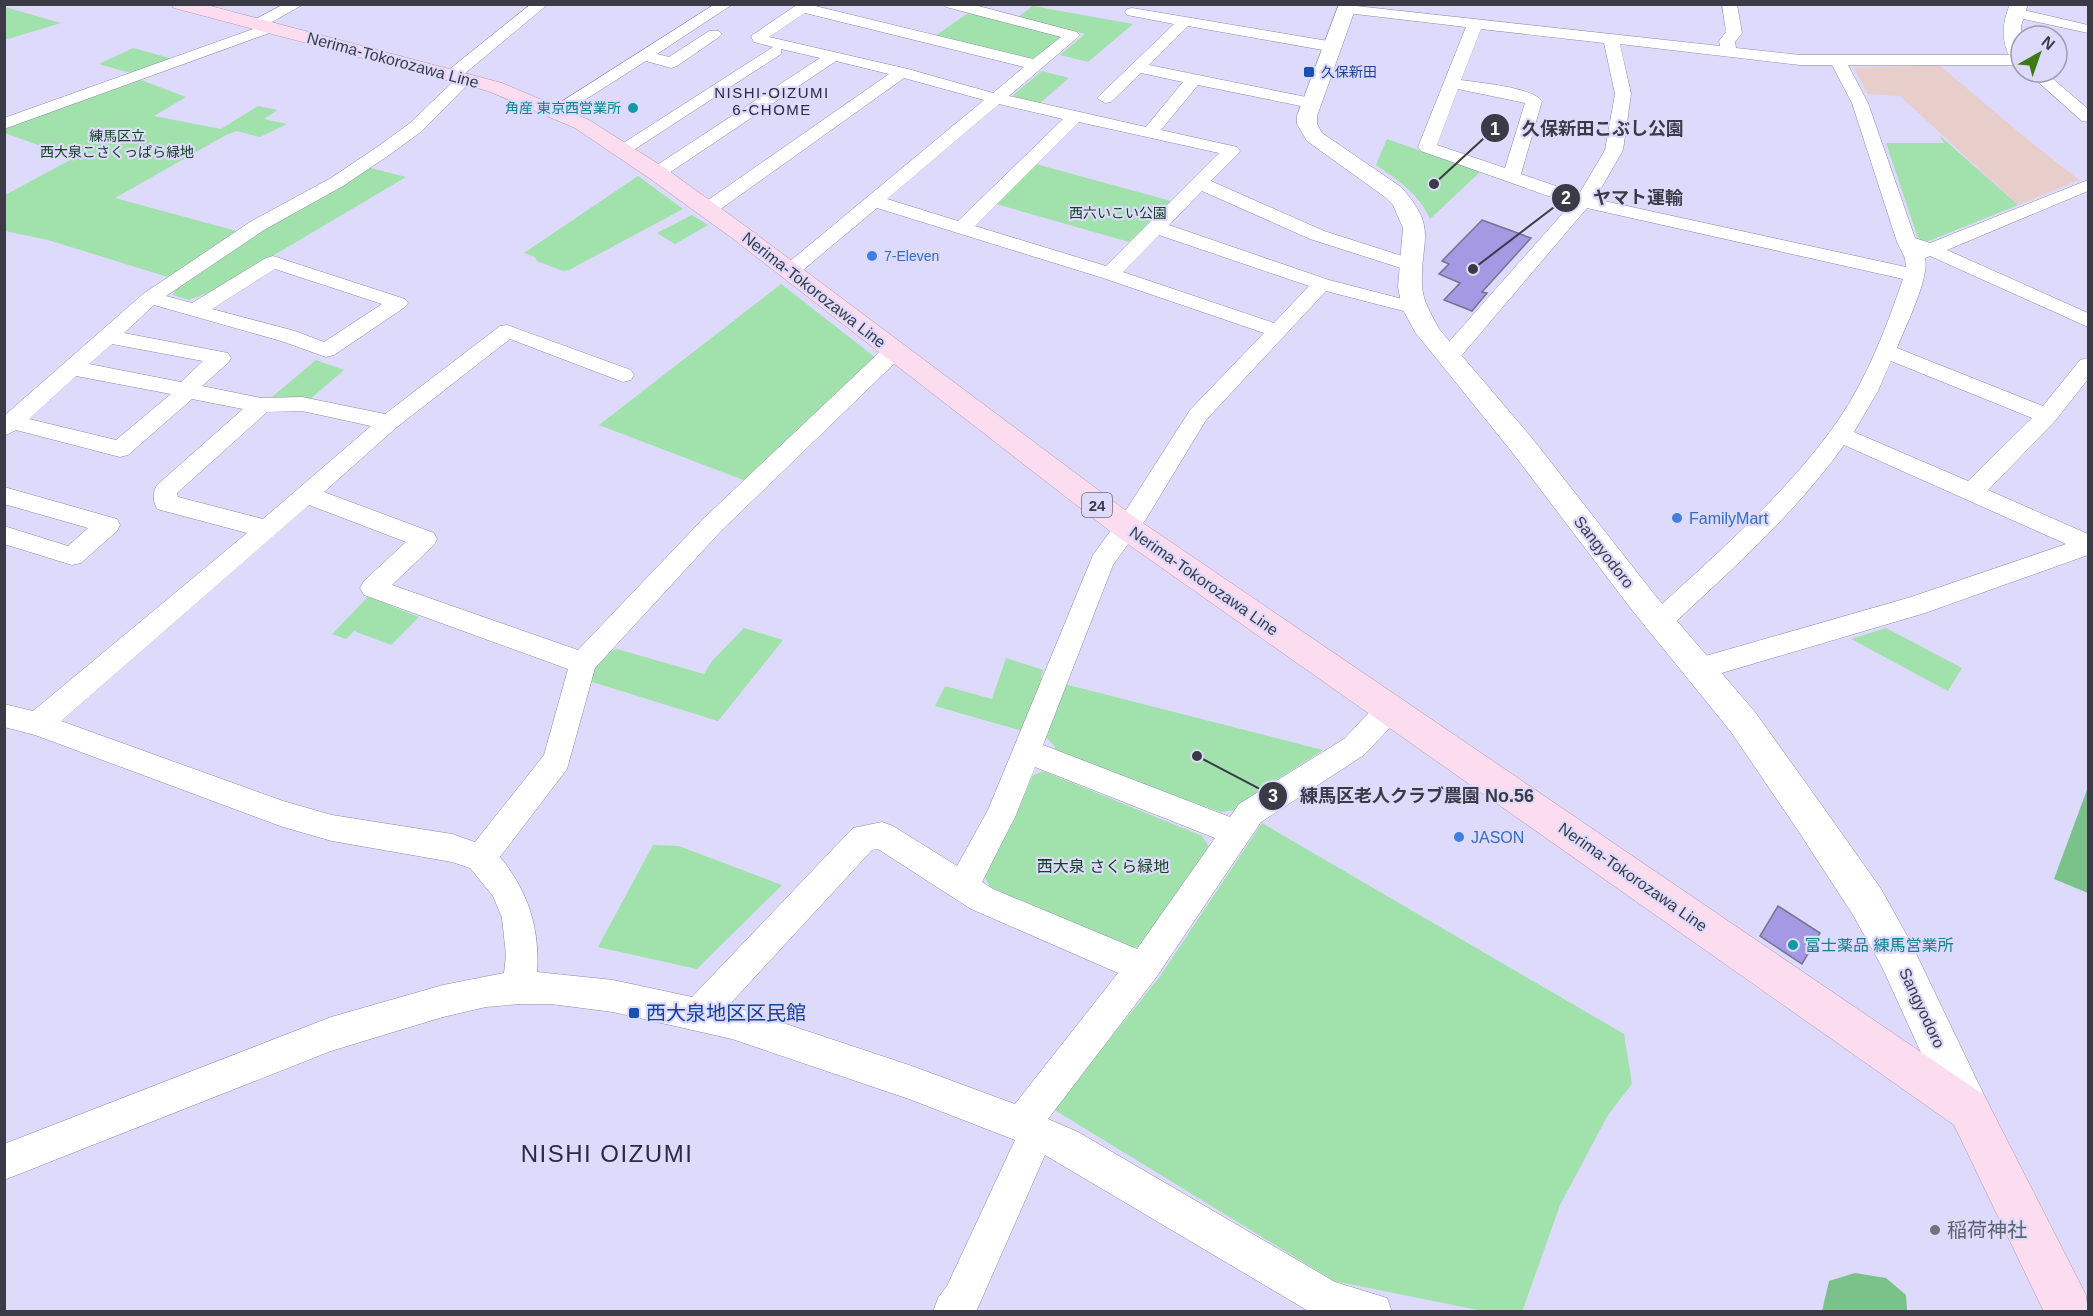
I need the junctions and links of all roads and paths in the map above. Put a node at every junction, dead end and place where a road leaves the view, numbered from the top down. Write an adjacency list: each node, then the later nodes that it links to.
1 (180, 4): 15 (main road, Nerima-Tokorozawa Line / 24)
2 (297, 4): 15 (street)
3 (541, 4): 29 (street)
4 (951, 4): 26 (street)
5 (1729, 4): 21 (street)
6 (807, 6): 23 (street); 26 (street)
7 (697, 7): 9 (street)
8 (1348, 7): 13 (street); 19 (street, Sangyodoro)
9 (721, 8): 16 (street)
10 (2017, 9): 14 (street); 17 (street)
11 (1132, 12): 12 (street)
12 (1184, 21): 19 (street); 27 (street)
13 (1475, 24): 18 (street); 31 (street)
14 (2012, 24)
15 (262, 26): 29 (main road, Nerima-Tokorozawa Line / 24); 40 (street)
16 (686, 28): 22 (street); 22 (street)
17 (2088, 29)
18 (1614, 38): 21 (street); 49 (street)
19 (1334, 47): 35 (street, Sangyodoro)
20 (775, 51): 42 (street)
21 (1728, 51): 25 (street)
22 (644, 55): 37 (street)
23 (833, 56): 28 (street); 43 (street)
24 (2009, 60): 25 (street)
25 (1838, 61): 54 (street)
26 (1037, 65): 34 (street)
27 (1138, 68): 30 (street); 33 (street)
28 (902, 72): 34 (street); 51 (street)
29 (458, 78): 37 (main road, Nerima-Tokorozawa Line / 24); 59 (street)
30 (1193, 80): 35 (street); 41 (street)
31 (1451, 83): 44 (street); 44 (street)
32 (2051, 84): 36 (street)
33 (1105, 98)
34 (998, 99): 38 (street); 48 (street)
35 (1311, 103): 55 (street, Sangyodoro)
36 (2080, 105): 39 (street)
37 (555, 111): 42 (main road, Nerima-Tokorozawa Line / 24)
38 (1075, 116): 41 (street); 53 (street)
39 (2088, 117)
40 (4, 124)
41 (1150, 133): 45 (street)
42 (623, 149): 43 (main road, Nerima-Tokorozawa Line / 24)
43 (657, 173): 51 (main road, Nerima-Tokorozawa Line / 24)
44 (1511, 177): 49 (street)
45 (1200, 183): 52 (street); 55 (street)
46 (2088, 185): 47 (street)
47 (2068, 194): 50 (street); 54 (street)
48 (874, 201): 53 (street); 56 (street)
49 (1581, 201): 54 (street); 67 (street)
50 (2088, 201)
51 (708, 209): 56 (main road, Nerima-Tokorozawa Line / 24)
52 (1155, 227): 57 (street); 58 (street)
53 (962, 228): 57 (street)
54 (1920, 262): 62 (street); 66 (street)
55 (1411, 265): 60 (street, Sangyodoro)
56 (790, 271): 65 (main road, Nerima-Tokorozawa Line / 24)
57 (1110, 274): 63 (street)
58 (1322, 284): 60 (street); 63 (street)
59 (150, 298): 61 (street); 64 (street)
60 (1415, 308): 67 (street, Sangyodoro)
61 (196, 310): 61 (street)
62 (2088, 321)
63 (1278, 331): 80 (street)
64 (106, 336): 69 (street); 71 (street)
65 (894, 351): 80 (main road, Nerima-Tokorozawa Line / 24); 85 (street)
66 (1885, 351): 73 (street); 76 (street)
67 (1448, 357): 84 (street, Sangyodoro)
68 (2088, 365): 73 (street)
69 (72, 368): 71 (street); 75 (street)
70 (623, 375): 74 (street)
71 (188, 390): 72 (street); 75 (street)
72 (261, 405): 74 (street); 81 (street)
73 (2047, 416): 77 (street)
74 (389, 422): 79 (street)
75 (9, 426)
76 (1839, 434): 77 (street); 84 (street)
77 (1971, 492): 83 (street)
78 (4, 495): 82 (street)
79 (306, 495): 81 (street); 85 (street)
80 (1126, 527): 87 (main road, Nerima-Tokorozawa Line / 24); 90 (street)
81 (267, 529): 89 (street)
82 (4, 535)
83 (2088, 545): 86 (street)
84 (1659, 622): 86 (street, Sangyodoro)
85 (583, 663): 92 (street)
86 (1698, 669): 97 (street, Sangyodoro)
87 (1389, 709): 91 (street); 97 (main road, Nerima-Tokorozawa Line / 24)
88 (4, 715): 89 (street)
89 (38, 724): 92 (street)
90 (1028, 752): 91 (street); 93 (street)
91 (1235, 832): 94 (street)
92 (481, 858): 95 (street)
93 (962, 888): 94 (street); 96 (street)
94 (1143, 968): 98 (street)
95 (520, 988): 96 (street); 99 (street)
96 (698, 1014): 98 (street)
97 (1969, 1110): 102 (main road, Nerima-Tokorozawa Line / 24)
98 (1029, 1129): 100 (street); 101 (street)
99 (4, 1162)
100 (952, 1311)
101 (1373, 1311)
102 (2069, 1311)

